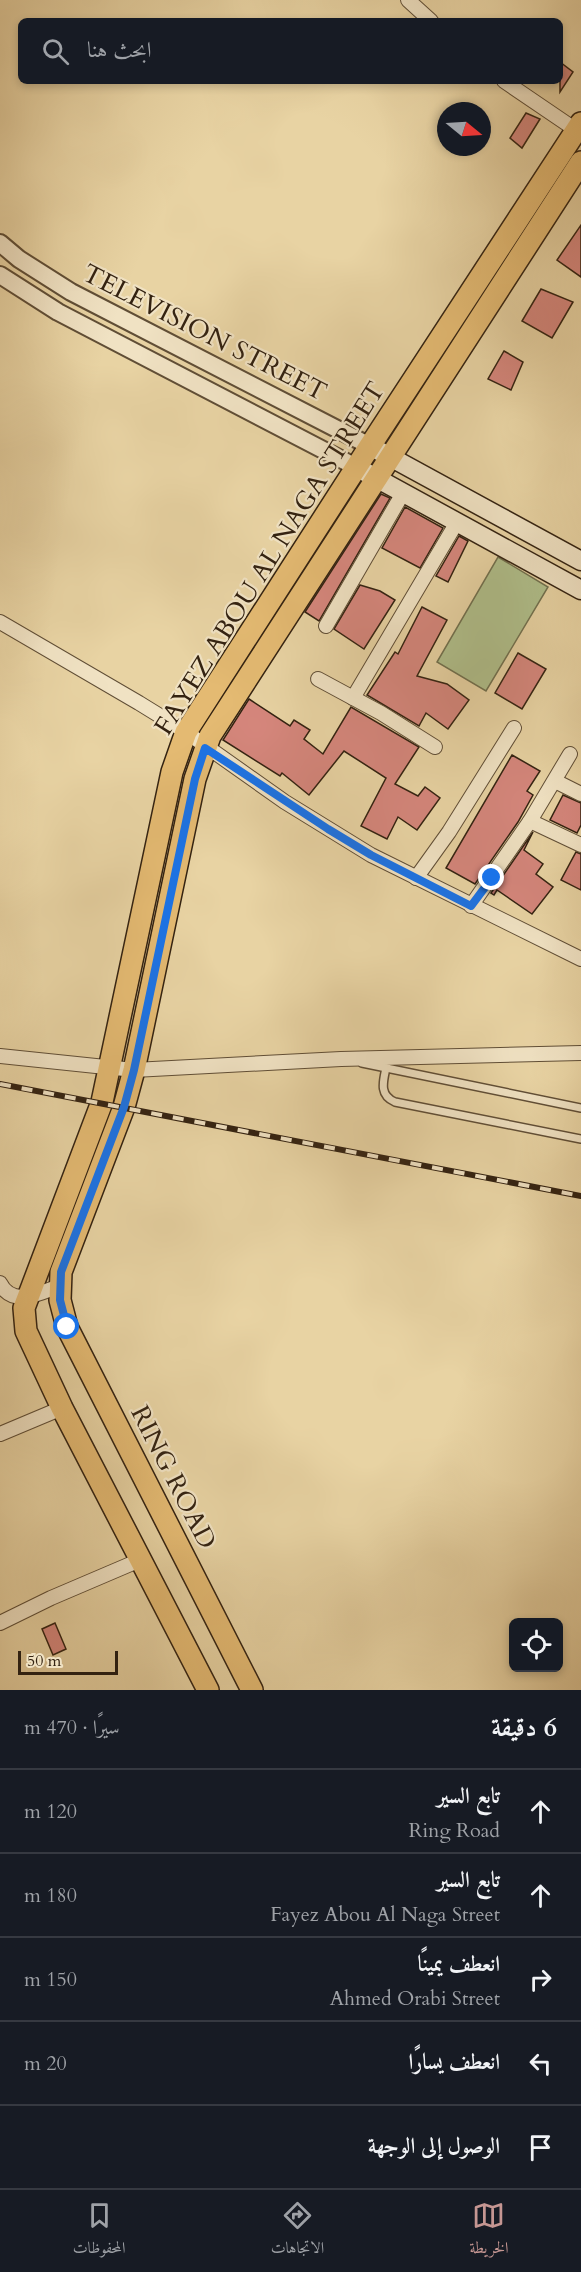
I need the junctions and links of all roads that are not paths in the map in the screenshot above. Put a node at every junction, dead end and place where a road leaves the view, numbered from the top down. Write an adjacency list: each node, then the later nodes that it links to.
1 (408, 0): 2 (street)
2 (428, 18)
3 (509, 84): 4 (street)
4 (579, 127): 8 (main road, FAYEZ ABOU AL NAGA STREET)
5 (581, 162): 9 (main road, FAYEZ ABOU AL NAGA STREET)
6 (0, 243): 8 (street, TELEVISION STREET)
7 (0, 275): 10 (street, TELEVISION STREET)
8 (370, 446): 9 (main road, TELEVISION STREET); 10 (main road, FAYEZ ABOU AL NAGA STREET)
9 (391, 458): 11 (main road, FAYEZ ABOU AL NAGA STREET); 14 (main road, TELEVISION STREET)
10 (356, 467): 11 (main road, TELEVISION STREET); 21 (main road, FAYEZ ABOU AL NAGA STREET)
11 (377, 479): 12 (main road, TELEVISION STREET); 23 (main road, FAYEZ ABOU AL NAGA STREET)
12 (403, 493): 13 (main road, TELEVISION STREET); 17 (street)
13 (457, 522): 15 (main road, TELEVISION STREET); 19 (street)
14 (581, 561)
15 (581, 590)
16 (0, 622): 21 (street)
17 (326, 626)
18 (318, 679): 19 (street)
19 (353, 698): 22 (street)
20 (514, 728): 29 (street)
21 (186, 732): 23 (street); 35 (main road, FAYEZ ABOU AL NAGA STREET)
22 (435, 747)
23 (205, 748): 29 (street); 37 (main road, FAYEZ ABOU AL NAGA STREET)
24 (570, 754): 25 (street)
25 (555, 781): 26 (street); 27 (street)
26 (581, 794)
27 (530, 821): 28 (street); 30 (street)
28 (581, 845)
29 (416, 878): 30 (street)
30 (471, 906): 31 (street)
31 (581, 959)
32 (581, 1053): 34 (street)
33 (0, 1056): 35 (street)
34 (341, 1059): 36 (lane); 37 (street)
35 (109, 1068): 37 (street); 43 (main road, FAYEZ ABOU AL NAGA STREET)
36 (386, 1068): 39 (lane); 40 (lane)
37 (134, 1070): 38 (main road, FAYEZ ABOU AL NAGA STREET)
38 (124, 1107): 42 (main road, RING ROAD)
39 (581, 1108)
40 (581, 1139)
41 (0, 1283): 43 (street)
42 (59, 1286): 43 (street); 49 (main road, RING ROAD)
43 (27, 1297): 44 (main road)
44 (62, 1408): 45 (street); 46 (main road)
45 (0, 1434)
46 (141, 1560): 47 (street); 48 (main road)
47 (0, 1623)
48 (208, 1690)
49 (252, 1690)

